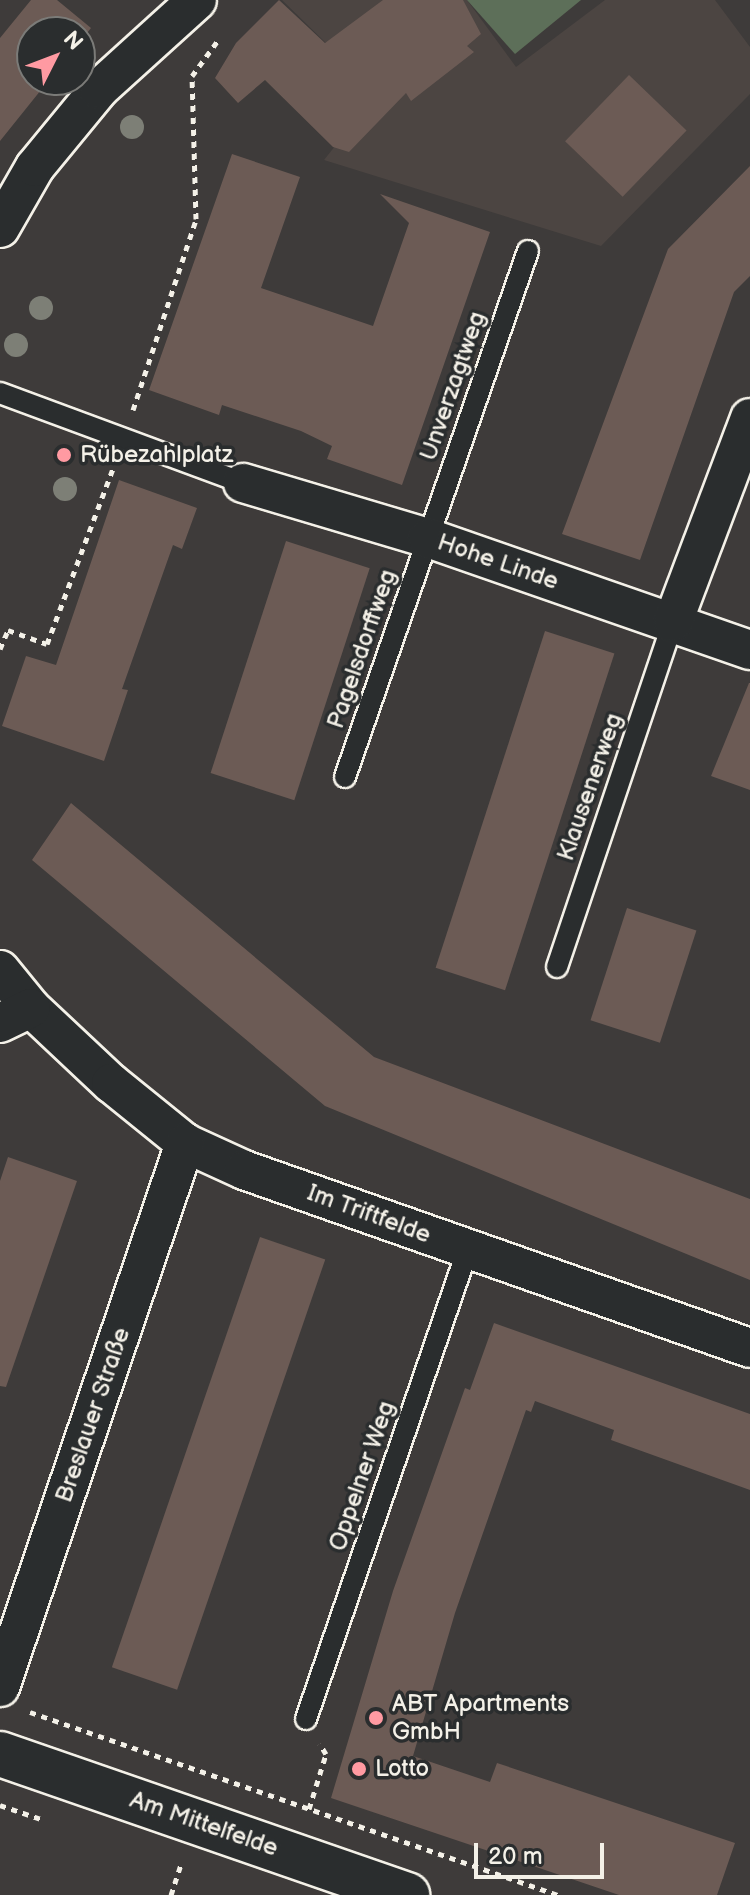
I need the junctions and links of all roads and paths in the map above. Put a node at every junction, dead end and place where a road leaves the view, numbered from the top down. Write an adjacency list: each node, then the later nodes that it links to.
1 (197, 0): 3 (street)
2 (222, 36): 7 (path)
3 (0, 228)
4 (528, 251): 9 (lane, Unverzagtweg)
5 (0, 393): 7 (lane)
6 (750, 418): 10 (street)
7 (124, 438): 8 (lane); 11 (path)
8 (243, 483): 9 (street, Hohe Linde)
9 (428, 538): 10 (street, Hohe Linde); 13 (lane, Pagelsdorffweg)
10 (673, 622): 12 (street, Hohe Linde); 14 (lane, Klausenerweg)
11 (0, 649)
12 (750, 650)
13 (345, 777)
14 (557, 967)
15 (0, 970): 16 (street)
16 (15, 1016): 17 (street, Im Triftfelde)
17 (185, 1143): 18 (street, Im Triftfelde); 20 (street, Breslauer Straße)
18 (468, 1249): 19 (street, Im Triftfelde); 21 (lane, Oppelner Weg)
19 (750, 1348)
20 (9, 1697): 23 (path)
21 (306, 1719): 23 (path)
22 (0, 1754): 24 (street, Am Mittelfelde)
23 (309, 1809): 25 (path)
24 (407, 1895)
25 (558, 1895)

